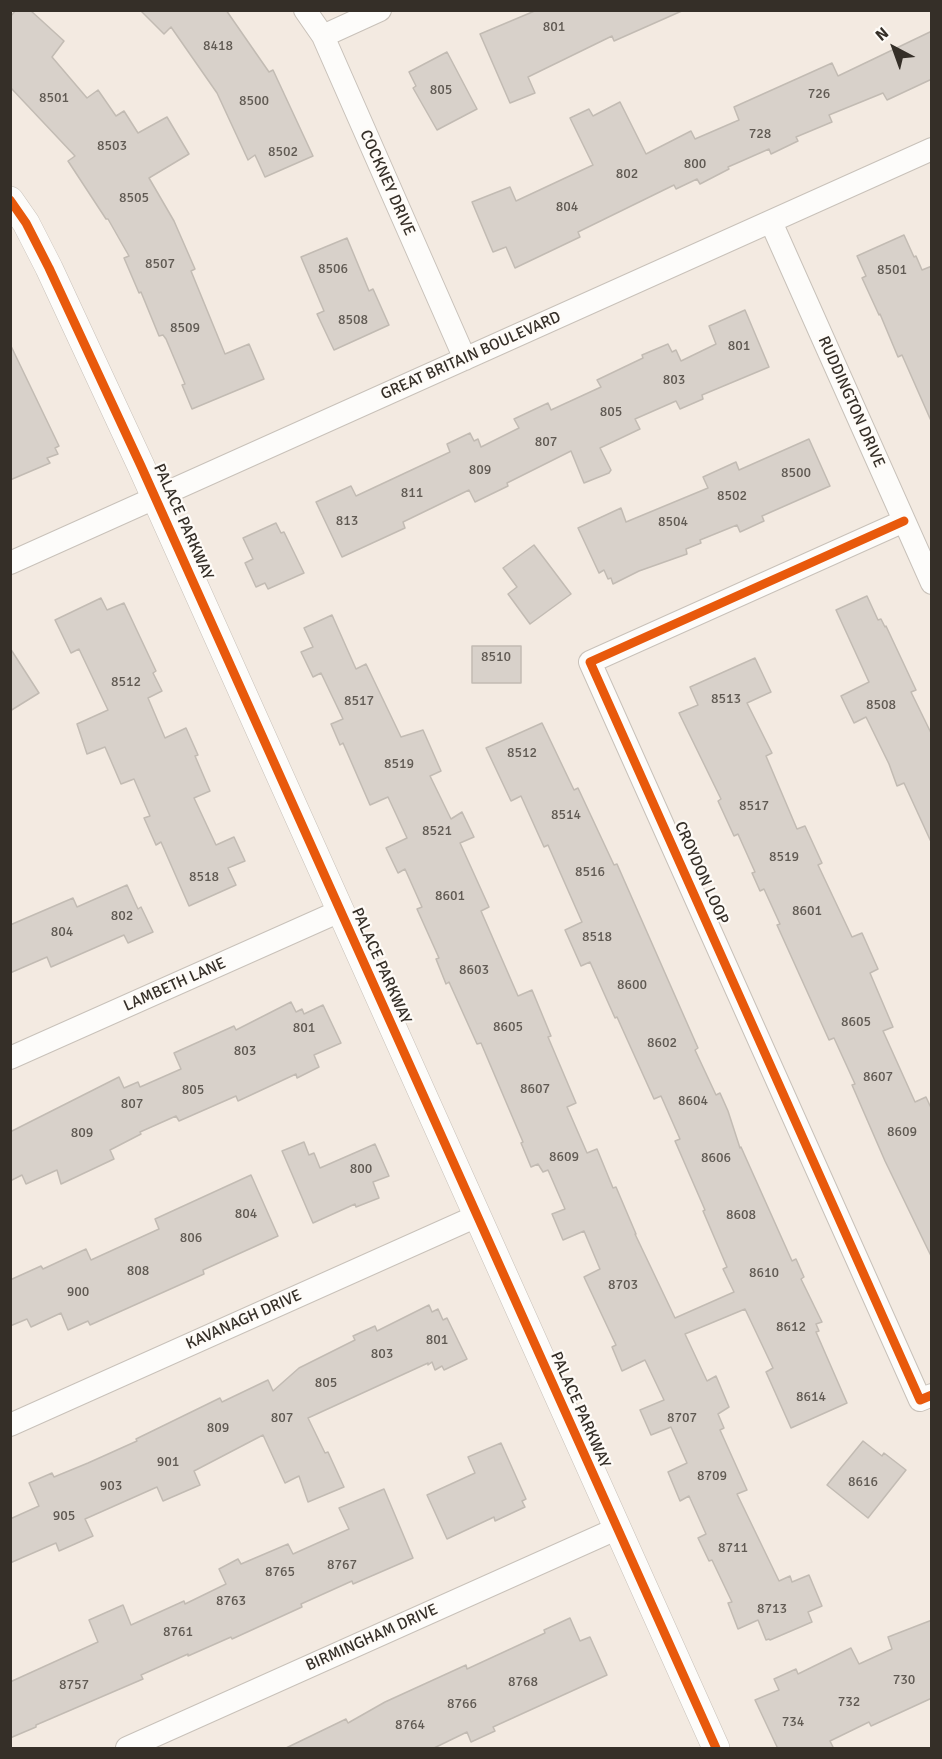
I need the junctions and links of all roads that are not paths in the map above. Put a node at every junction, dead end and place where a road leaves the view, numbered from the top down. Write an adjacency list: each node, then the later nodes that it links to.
1 (305, 10): 3 (street, COCKNEY DRIVE)
2 (380, 10): 3 (street)
3 (323, 36): 7 (street, COCKNEY DRIVE)
4 (932, 149): 6 (street, GREAT BRITAIN BOULEVARD)
5 (10, 200): 8 (street, PALACE PARKWAY)
6 (771, 222): 7 (street, GREAT BRITAIN BOULEVARD); 9 (street, RUDDINGTON DRIVE)
7 (465, 359): 8 (street, GREAT BRITAIN BOULEVARD)
8 (155, 496): 10 (street, GREAT BRITAIN BOULEVARD); 12 (street, PALACE PARKWAY)
9 (904, 521): 11 (street, RUDDINGTON DRIVE); 15 (street, CROYDON LOOP)
10 (10, 563)
11 (932, 583)
12 (340, 912): 13 (street, LAMBETH LANE); 14 (street, PALACE PARKWAY)
13 (10, 1058)
14 (477, 1216): 16 (street, KAVANAGH DRIVE); 17 (street, PALACE PARKWAY)
15 (932, 1395)
16 (10, 1425)
17 (616, 1529): 18 (street, BIRMINGHAM DRIVE); 19 (street, PALACE PARKWAY)
18 (127, 1749)
19 (716, 1749)

